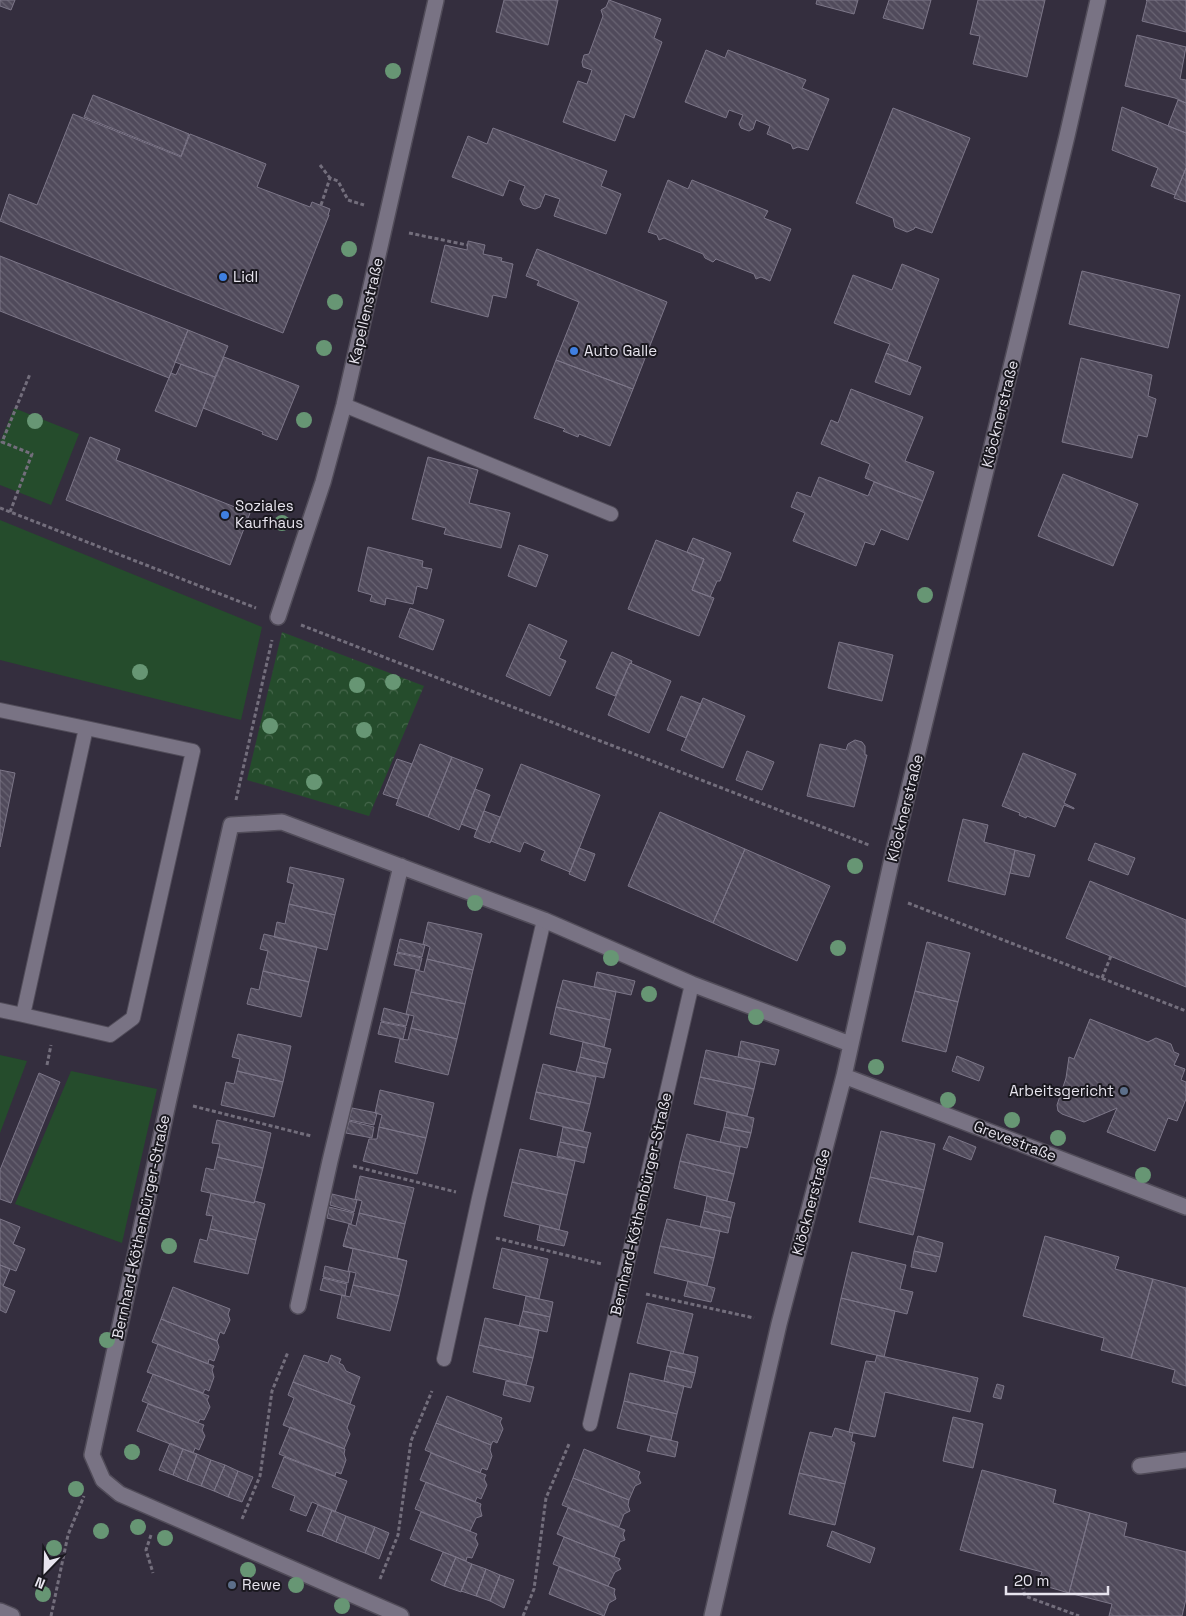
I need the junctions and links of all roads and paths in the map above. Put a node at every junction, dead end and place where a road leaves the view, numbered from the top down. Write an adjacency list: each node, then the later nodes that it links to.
1 (436, 0): 6 (street, Kapellenstraße)
2 (1098, 0): 21 (street, Klöcknerstraße)
3 (320, 165): 4 (path)
4 (330, 178): 5 (path); 6 (path)
5 (321, 205)
6 (389, 212): 7 (street, Kapellenstraße)
7 (386, 227): 8 (path); 10 (street, Kapellenstraße)
8 (467, 245)
9 (30, 374): 12 (path)
10 (344, 405): 13 (lane); 15 (street, Kapellenstraße)
11 (0, 508): 12 (path)
12 (10, 512): 14 (path)
13 (611, 514)
14 (259, 609)
15 (278, 617)
16 (312, 629): 21 (path)
17 (272, 638): 20 (path)
18 (0, 710): 19 (lane)
19 (86, 728): 30 (lane); 30 (lane)
20 (231, 825): 22 (street); 33 (street, Bernhard-Köthenbürger-Straße)
21 (893, 854): 23 (street, Klöcknerstraße)
22 (402, 866): 24 (street); 34 (street)
23 (884, 894): 26 (path); 31 (street, Klöcknerstraße)
24 (544, 920): 27 (street); 36 (lane)
25 (1111, 956): 26 (path)
26 (1102, 978): 29 (path)
27 (692, 984): 31 (street); 39 (lane, Bernhard-Köthenbürger-Straße)
28 (0, 1010): 30 (lane)
29 (1186, 1011)
30 (23, 1015)
31 (850, 1044): 32 (street, Klöcknerstraße)
32 (844, 1076): 37 (street, Grevestraße); 42 (street, Klöcknerstraße)
33 (169, 1099): 34 (path); 50 (street, Bernhard-Köthenbürger-Straße)
34 (336, 1142): 35 (street)
35 (330, 1160): 36 (path); 41 (street)
36 (479, 1198): 38 (lane)
37 (1186, 1207)
38 (472, 1232): 39 (path); 44 (lane)
39 (626, 1270): 40 (lane, Bernhard-Köthenbürger-Straße)
40 (622, 1288): 42 (path); 46 (lane, Bernhard-Köthenbürger-Straße)
41 (298, 1306)
42 (779, 1324): 61 (street, Klöcknerstraße)
43 (288, 1352): 52 (path)
44 (444, 1359)
45 (432, 1391): 55 (path)
46 (590, 1424)
47 (568, 1444): 60 (path)
48 (1186, 1460): 49 (street)
49 (1140, 1466)
50 (103, 1480): 51 (street, Bernhard-Köthenbürger-Straße); 58 (path)
51 (157, 1510): 52 (street, Bernhard-Köthenbürger-Straße); 53 (path)
52 (232, 1543): 55 (street, Bernhard-Köthenbürger-Straße)
53 (153, 1573)
54 (1019, 1573): 62 (path)
55 (371, 1603): 59 (street, Bernhard-Köthenbürger-Straße)
56 (0, 1611): 57 (street)
57 (12, 1616)
58 (51, 1616)
59 (401, 1616)
60 (523, 1616)
61 (712, 1616)
62 (1079, 1616)

